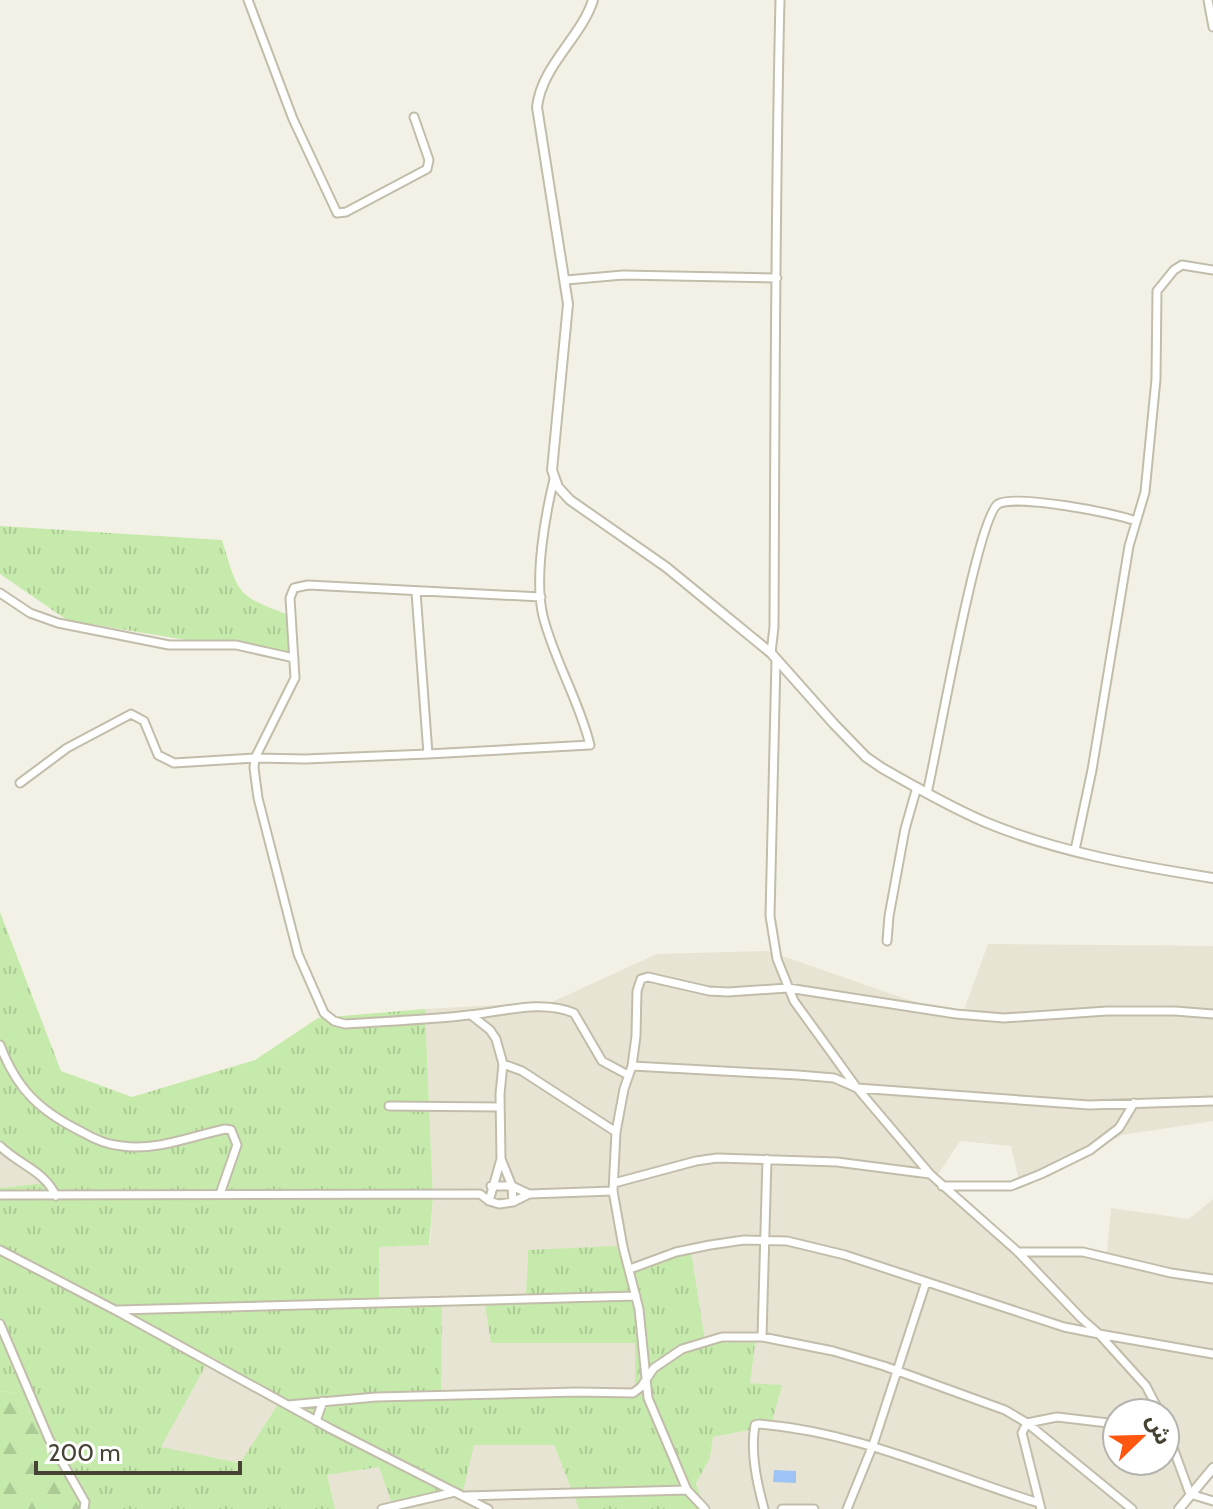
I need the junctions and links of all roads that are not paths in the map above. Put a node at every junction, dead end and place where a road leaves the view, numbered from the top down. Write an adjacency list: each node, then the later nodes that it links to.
1 (248, 0): 6 (street)
2 (593, 0): 9 (street)
3 (780, 0): 8 (street)
4 (1208, 0): 5 (street)
5 (1213, 27)
6 (414, 117)
7 (1213, 270): 11 (street)
8 (777, 278): 9 (street); 15 (street)
9 (566, 280): 10 (street)
10 (554, 479): 14 (street); 15 (street)
11 (1136, 521): 21 (street); 22 (street)
12 (416, 592): 14 (street); 16 (street); 17 (street)
13 (0, 593): 16 (street)
14 (541, 597): 17 (street)
15 (774, 656): 20 (street); 25 (street)
16 (294, 658): 18 (street)
17 (428, 754): 18 (street)
18 (255, 758): 19 (street); 27 (street)
19 (20, 783)
20 (917, 787): 21 (street); 24 (street)
21 (927, 793): 22 (street)
22 (1075, 850): 23 (street)
23 (1213, 878)
24 (887, 941)
25 (788, 988): 26 (street); 30 (street); 32 (street)
26 (1213, 1014)
27 (471, 1015): 29 (street); 31 (street)
28 (0, 1045): 46 (street)
29 (503, 1064): 36 (street); 37 (street)
30 (632, 1066): 31 (street); 32 (street)
31 (628, 1075): 37 (street)
32 (857, 1088): 34 (street); 41 (street)
33 (1213, 1101): 34 (street)
34 (1134, 1103): 44 (street)
35 (389, 1106): 36 (street)
36 (500, 1107): 39 (street)
37 (616, 1132): 45 (street)
38 (0, 1146): 50 (street)
39 (501, 1159): 42 (street); 43 (street)
40 (767, 1159): 41 (street); 45 (street); 53 (street)
41 (930, 1174): 44 (street)
42 (493, 1184): 43 (street); 47 (street); 51 (street)
43 (512, 1186): 48 (street); 52 (street)
44 (941, 1186): 55 (street)
45 (614, 1187): 48 (street); 56 (street)
46 (220, 1194): 47 (street); 50 (street)
47 (480, 1194): 51 (street)
48 (529, 1194): 52 (street)
49 (0, 1195): 50 (street)
50 (56, 1196)
51 (489, 1201): 52 (street)
52 (513, 1202)
53 (766, 1240): 56 (street); 58 (street); 63 (street)
54 (0, 1250): 60 (street)
55 (1018, 1252): 57 (street); 62 (street)
56 (630, 1269): 59 (street)
57 (1213, 1279)
58 (926, 1282): 62 (street); 65 (street)
59 (636, 1296): 60 (street); 66 (street)
60 (115, 1310): 69 (street)
61 (0, 1324): 80 (street)
62 (1099, 1334): 64 (street); 67 (street)
63 (762, 1337): 65 (street); 66 (street)
64 (1213, 1354)
65 (897, 1371): 72 (street); 73 (street)
66 (646, 1377): 68 (street); 76 (street)
67 (1152, 1397)
68 (323, 1401): 69 (street); 70 (street)
69 (288, 1405): 70 (street)
70 (316, 1421): 77 (street)
71 (1101, 1422): 72 (street)
72 (1027, 1423): 81 (street); 90 (street)
73 (873, 1445): 81 (street); 86 (street); 89 (street)
74 (1213, 1468): 78 (street)
75 (1181, 1473): 78 (street)
76 (687, 1490): 77 (street); 85 (street)
77 (459, 1494): 83 (street); 84 (street)
78 (1190, 1494): 79 (street); 91 (street)
79 (1213, 1501)
80 (84, 1506): 82 (street)
81 (1040, 1506)
82 (92, 1509)
83 (382, 1509)
84 (488, 1509)
85 (705, 1509)
86 (764, 1509)
87 (782, 1509): 88 (street)
88 (814, 1509)
89 (847, 1509)
90 (1132, 1509)
91 (1179, 1509)

